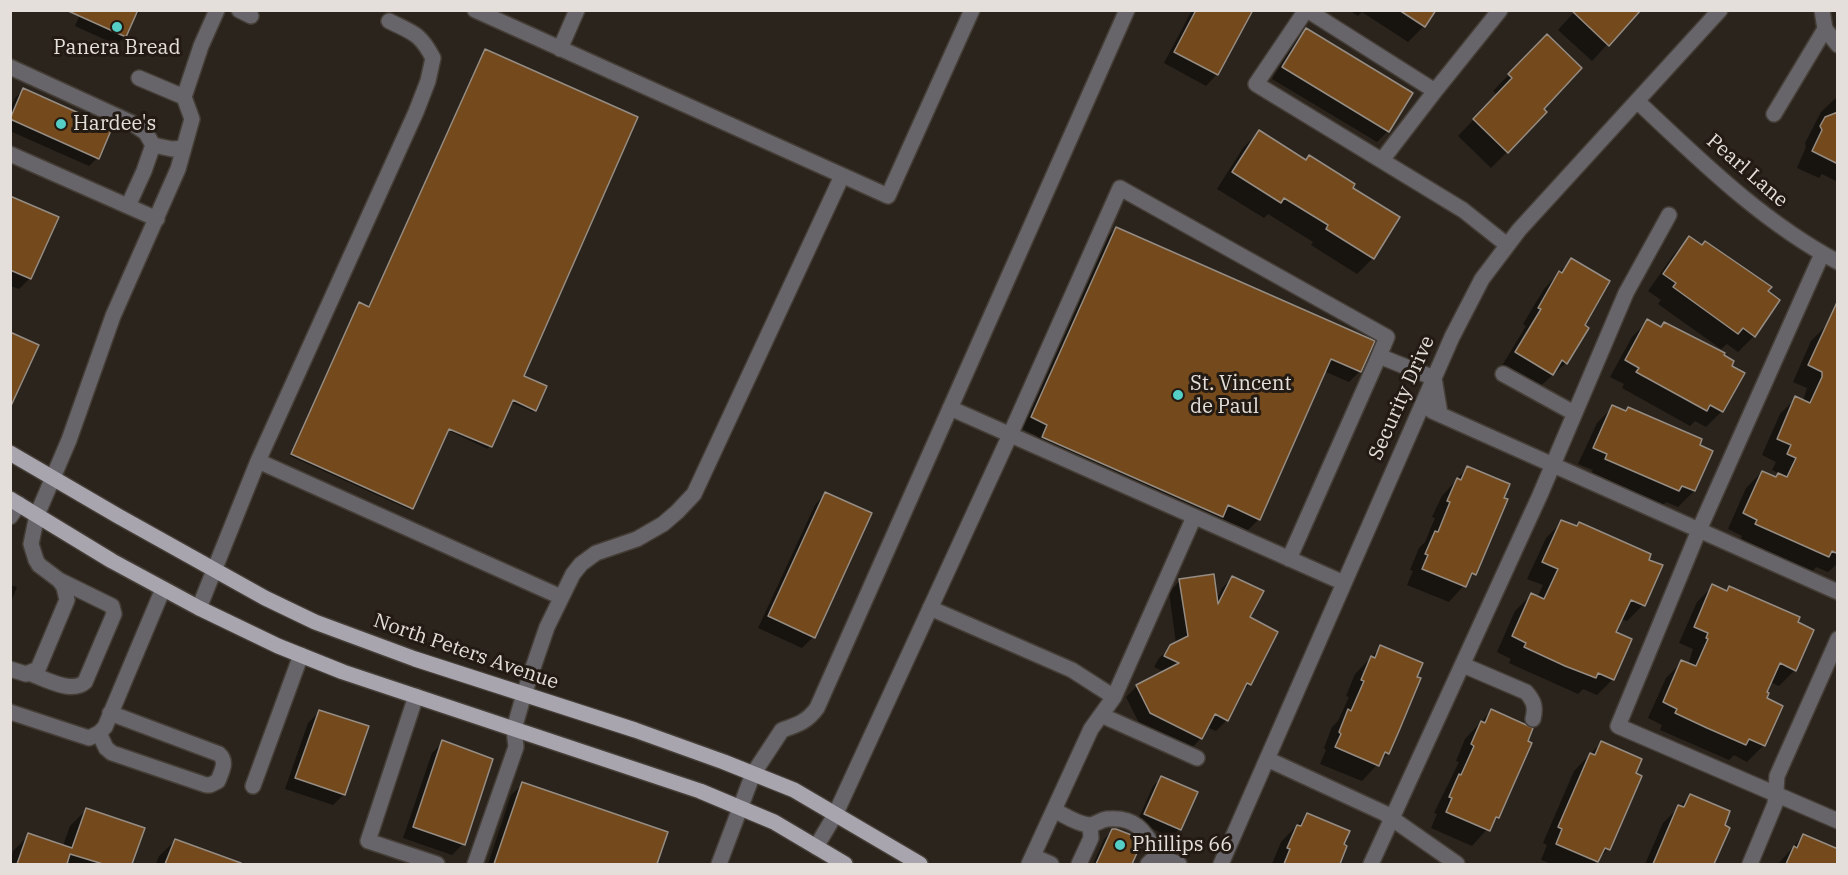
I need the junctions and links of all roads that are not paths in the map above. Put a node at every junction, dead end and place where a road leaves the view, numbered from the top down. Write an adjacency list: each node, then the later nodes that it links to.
1 (217, 10): 17 (street)
2 (475, 10): 13 (street)
3 (577, 10): 13 (street)
4 (972, 10): 24 (street)
5 (1127, 10): 35 (street)
6 (1306, 10): 16 (street); 23 (street)
7 (1500, 10): 16 (street)
8 (1720, 10): 18 (street, Security Drive)
9 (1822, 10): 11 (street)
10 (389, 21): 40 (street)
11 (1825, 30): 12 (street); 19 (street)
12 (1838, 45)
13 (560, 49): 24 (street)
14 (10, 68): 20 (street)
15 (139, 78): 17 (street)
16 (1435, 91): 23 (street)
17 (184, 97): 21 (street)
18 (1637, 101): 28 (street, Security Drive); 29 (street, Pearl Lane)
19 (1774, 114)
20 (153, 145): 21 (street); 25 (street)
21 (184, 148): 27 (street)
22 (10, 154): 25 (street)
23 (1382, 160): 28 (street)
24 (842, 176): 53 (street)
25 (128, 206): 27 (street)
26 (1669, 215): 36 (street)
27 (157, 219): 42 (street)
28 (1507, 245): 33 (street, Security Drive)
29 (1822, 254): 30 (street, Pearl Lane); 46 (street)
30 (1838, 262)
31 (1379, 356): 33 (street); 38 (street); 47 (street)
32 (1503, 375): 36 (street)
33 (1434, 378): 34 (street, Security Drive); 37 (street)
34 (1421, 406): 37 (street); 50 (street, Security Drive)
35 (950, 408): 38 (street); 72 (street)
36 (1574, 413): 41 (street)
37 (1440, 414): 41 (street)
38 (1010, 435): 45 (street); 55 (street)
39 (10, 453): 42 (main road, North Peters Avenue)
40 (258, 461): 48 (street); 53 (street)
41 (1553, 465): 46 (street); 58 (street)
42 (53, 478): 44 (street); 48 (main road, North Peters Avenue)
43 (13, 507): 44 (main road)
44 (37, 515): 49 (street); 51 (main road)
45 (1194, 517): 47 (street); 63 (street)
46 (1699, 530): 52 (street); 74 (street)
47 (1289, 559): 50 (street)
48 (216, 570): 54 (street); 61 (main road, North Peters Avenue)
49 (59, 580): 60 (street); 60 (street)
50 (1344, 583): 71 (street, Security Drive)
51 (163, 589): 54 (main road); 65 (street)
52 (1838, 592)
53 (561, 597): 61 (street)
54 (200, 608): 57 (main road)
55 (930, 608): 63 (street); 77 (street)
56 (1838, 639): 74 (street)
57 (301, 655): 62 (main road); 73 (street)
58 (1462, 665): 67 (street); 78 (street)
59 (10, 669): 60 (street)
60 (31, 674)
61 (524, 694): 68 (street); 72 (main road, North Peters Avenue)
62 (416, 696): 68 (main road); 84 (street)
63 (1114, 697): 66 (street)
64 (10, 712): 69 (street)
65 (110, 713): 69 (street); 69 (street)
66 (1101, 715): 70 (street); 76 (street)
67 (1533, 719)
68 (514, 729): 75 (main road); 85 (street)
69 (99, 733)
70 (1197, 758)
71 (1267, 759): 78 (street); 92 (street, Security Drive)
72 (753, 774): 75 (street); 77 (main road, North Peters Avenue)
73 (253, 786)
74 (1776, 795): 79 (street); 95 (street)
75 (742, 808): 81 (main road); 86 (street)
76 (1054, 810): 80 (street); 82 (street)
77 (835, 815): 81 (street); 88 (main road, North Peters Avenue)
78 (1392, 819): 93 (street); 94 (street)
79 (1838, 821)
80 (1090, 825): 83 (street); 90 (street)
81 (816, 847): 87 (main road)
82 (1031, 860): 89 (street)
83 (1154, 861): 91 (street)
84 (437, 864)
85 (475, 864)
86 (719, 864)
87 (845, 864)
88 (920, 864)
89 (1051, 864)
90 (1079, 864)
91 (1179, 864)
92 (1221, 864)
93 (1371, 864)
94 (1457, 864)
95 (1750, 864)

